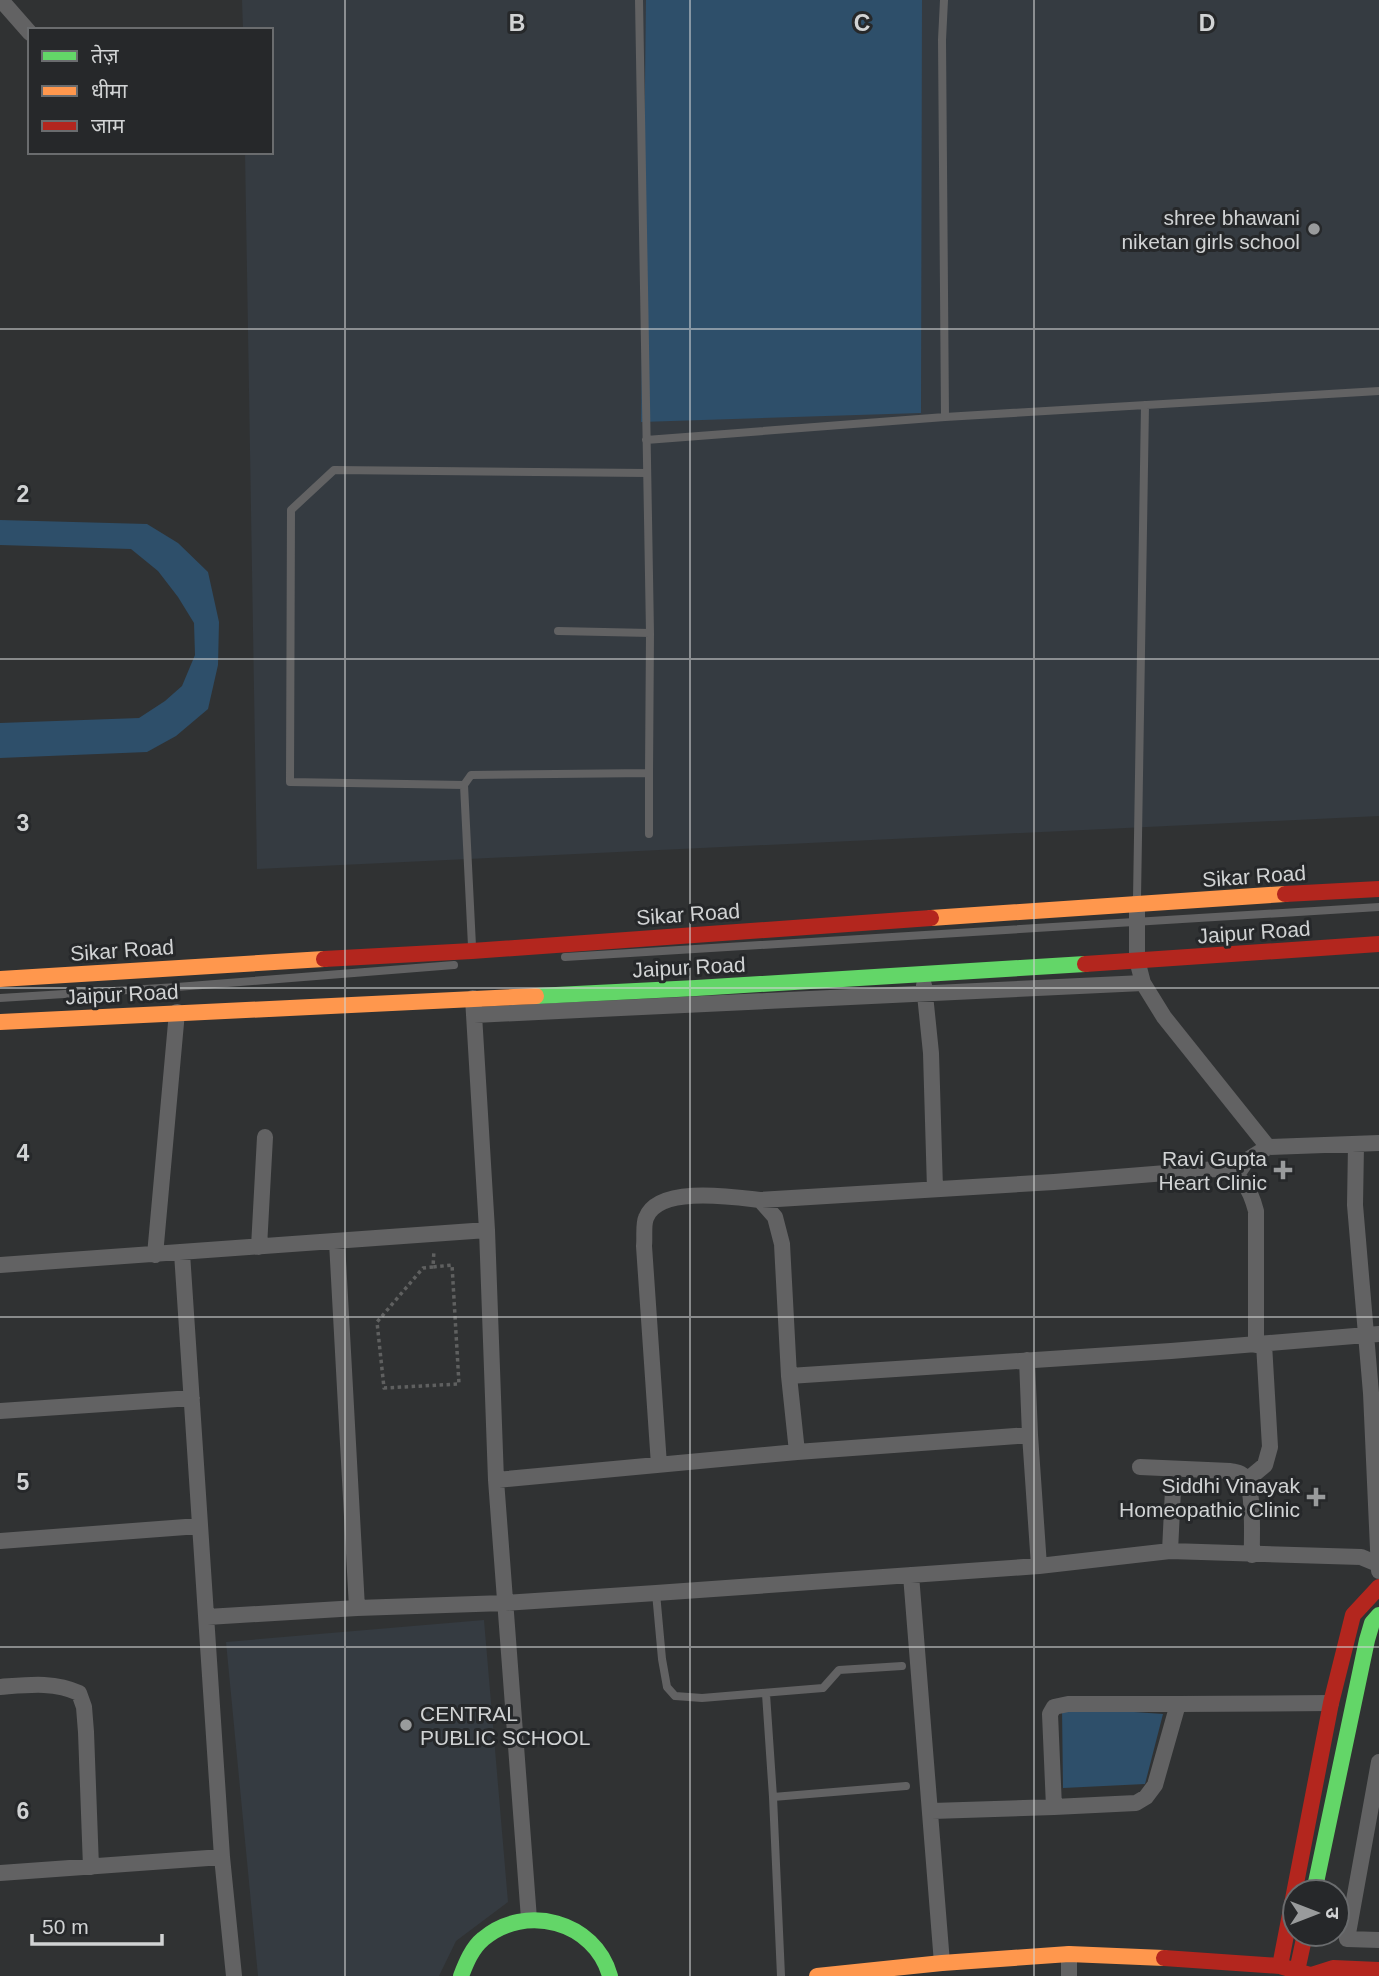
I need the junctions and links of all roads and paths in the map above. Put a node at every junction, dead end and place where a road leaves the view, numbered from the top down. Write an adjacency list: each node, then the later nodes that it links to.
1 (1, 0): 4 (street)
2 (639, 0): 8 (lane)
3 (944, 0): 7 (lane)
4 (28, 31)
5 (1379, 391): 6 (lane)
6 (1145, 405): 7 (lane); 16 (lane)
7 (945, 417): 8 (lane)
8 (646, 440): 9 (lane)
9 (647, 473): 11 (lane); 13 (lane)
10 (558, 631): 11 (lane)
11 (650, 633): 12 (lane)
12 (649, 773): 13 (lane); 14 (lane)
13 (464, 785): 20 (lane)
14 (649, 834)
15 (1379, 889): 16 (main road, Sikar Road)
16 (1137, 903): 18 (street); 20 (main road, Sikar Road)
17 (1379, 906): 18 (lane)
18 (1136, 922): 21 (lane); 22 (street)
19 (1379, 944): 22 (main road, Jaipur Road)
20 (469, 958): 24 (main road, Sikar Road); 27 (lane)
21 (562, 958)
22 (1137, 960): 23 (main road, Jaipur Road); 25 (street)
23 (923, 974): 26 (street); 28 (main road, Jaipur Road)
24 (0, 979)
25 (1143, 983): 26 (street); 35 (street)
26 (926, 993): 30 (street); 37 (street)
27 (0, 998)
28 (473, 998): 29 (main road, Jaipur Road); 30 (street)
29 (177, 1012): 31 (main road, Jaipur Road); 44 (street)
30 (474, 1014): 39 (street)
31 (0, 1021)
32 (265, 1137): 42 (street)
33 (1379, 1143): 34 (street)
34 (1356, 1145): 35 (street); 47 (street)
35 (1268, 1147): 36 (street)
36 (1236, 1177): 37 (street); 48 (street)
37 (935, 1189): 38 (street)
38 (760, 1200): 50 (street); 56 (street)
39 (487, 1230): 40 (street); 59 (street)
40 (434, 1234): 41 (street); 46 (path)
41 (337, 1242): 42 (street); 71 (street)
42 (259, 1247): 43 (street)
43 (182, 1253): 44 (street); 51 (street)
44 (155, 1255): 45 (street)
45 (0, 1265)
46 (433, 1267): 46 (path)
47 (1373, 1334): 48 (street); 55 (street)
48 (1260, 1344): 49 (street); 60 (street)
49 (1027, 1360): 50 (street); 53 (street)
50 (789, 1376): 54 (street)
51 (191, 1398): 52 (street); 61 (street)
52 (0, 1412)
53 (1030, 1435): 54 (street); 65 (street)
54 (797, 1452): 56 (street)
55 (1376, 1463): 66 (street)
56 (659, 1465): 59 (street)
57 (1140, 1467): 58 (street)
58 (1174, 1469): 60 (street); 63 (street)
59 (496, 1480): 70 (street)
60 (1247, 1480): 64 (street)
61 (199, 1526): 62 (street); 73 (street)
62 (0, 1541)
63 (1170, 1551): 64 (street); 65 (street)
64 (1252, 1555): 66 (street)
65 (1039, 1566): 67 (street)
66 (1378, 1567)
67 (911, 1575): 69 (street); 83 (street)
68 (1379, 1587): 77 (main road)
69 (656, 1593): 70 (street); 76 (lane)
70 (505, 1603): 71 (street); 88 (street)
71 (357, 1608): 73 (street)
72 (1379, 1615): 87 (main road)
73 (207, 1617): 84 (street)
74 (902, 1666): 76 (lane)
75 (0, 1687): 85 (street)
76 (766, 1694): 81 (lane)
77 (1331, 1703): 78 (street); 94 (main road)
78 (1178, 1704): 82 (street); 82 (street)
79 (1379, 1762): 89 (street)
80 (906, 1786): 81 (lane)
81 (773, 1797): 98 (lane)
82 (1054, 1807): 83 (street)
83 (932, 1811): 92 (street)
84 (222, 1857): 85 (street); 95 (street)
85 (91, 1867): 86 (street)
86 (0, 1873)
87 (1317, 1878)
88 (529, 1919): 96 (main road); 97 (main road)
89 (1379, 1940)
90 (1302, 1948): 94 (main road)
91 (1069, 1954): 92 (main road); 94 (main road); 100 (street)
92 (943, 1963): 99 (main road)
93 (1379, 1970): 94 (main road)
94 (1296, 1972)
95 (234, 1976)
96 (461, 1976)
97 (610, 1976)
98 (781, 1976)
99 (817, 1976)
100 (1069, 1976)

